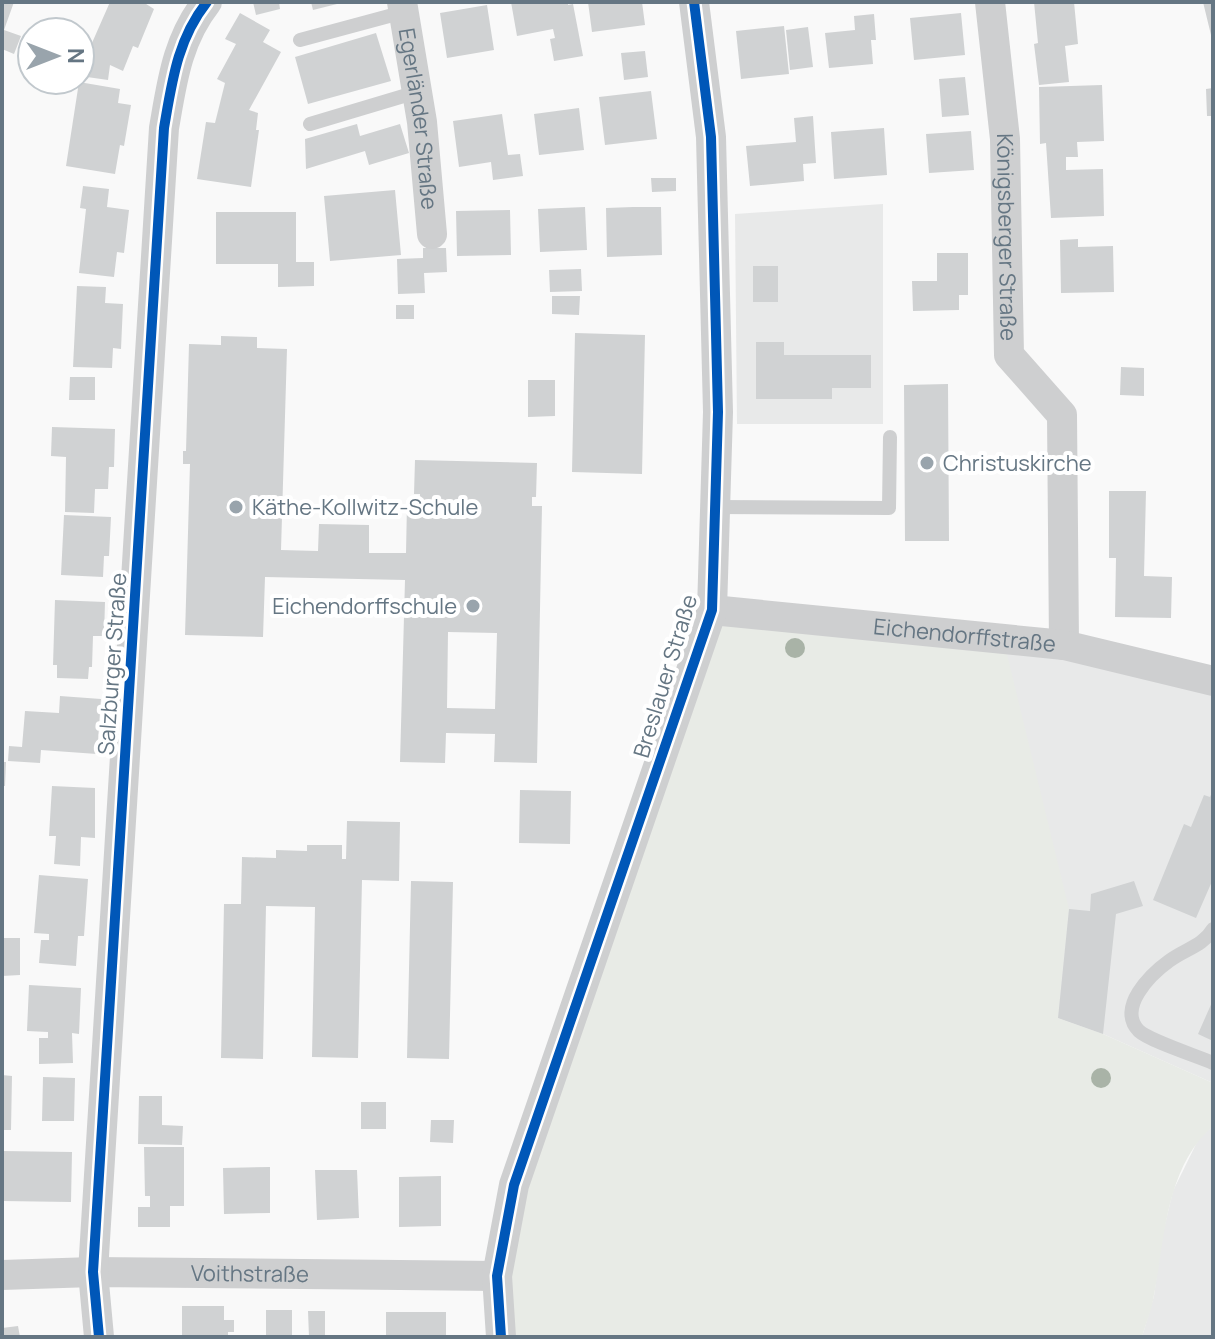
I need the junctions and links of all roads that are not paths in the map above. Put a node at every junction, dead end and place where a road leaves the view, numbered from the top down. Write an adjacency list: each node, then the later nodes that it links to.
1 (207, 2): 16 (street, Salzburger Straße)
2 (694, 2): 10 (street, Breslauer Straße)
3 (990, 2): 12 (street, Königsberger Straße)
4 (403, 7): 5 (lane); 6 (street, Egerländer Straße)
5 (300, 40)
6 (417, 92): 7 (lane); 8 (street, Egerländer Straße)
7 (310, 124)
8 (432, 234)
9 (890, 437): 10 (lane)
10 (715, 507): 11 (street, Breslauer Straße)
11 (712, 610): 12 (street, Eichendorffstraße); 18 (street, Breslauer Straße)
12 (1064, 645): 13 (street, Eichendorffstraße)
13 (1213, 681)
14 (1213, 929): 15 (lane)
15 (1213, 1063)
16 (93, 1272): 17 (street, Voithstraße); 18 (street, Voithstraße); 19 (street, Salzburger Straße)
17 (2, 1275)
18 (497, 1276): 20 (street, Breslauer Straße)
19 (99, 1337)
20 (501, 1337)

